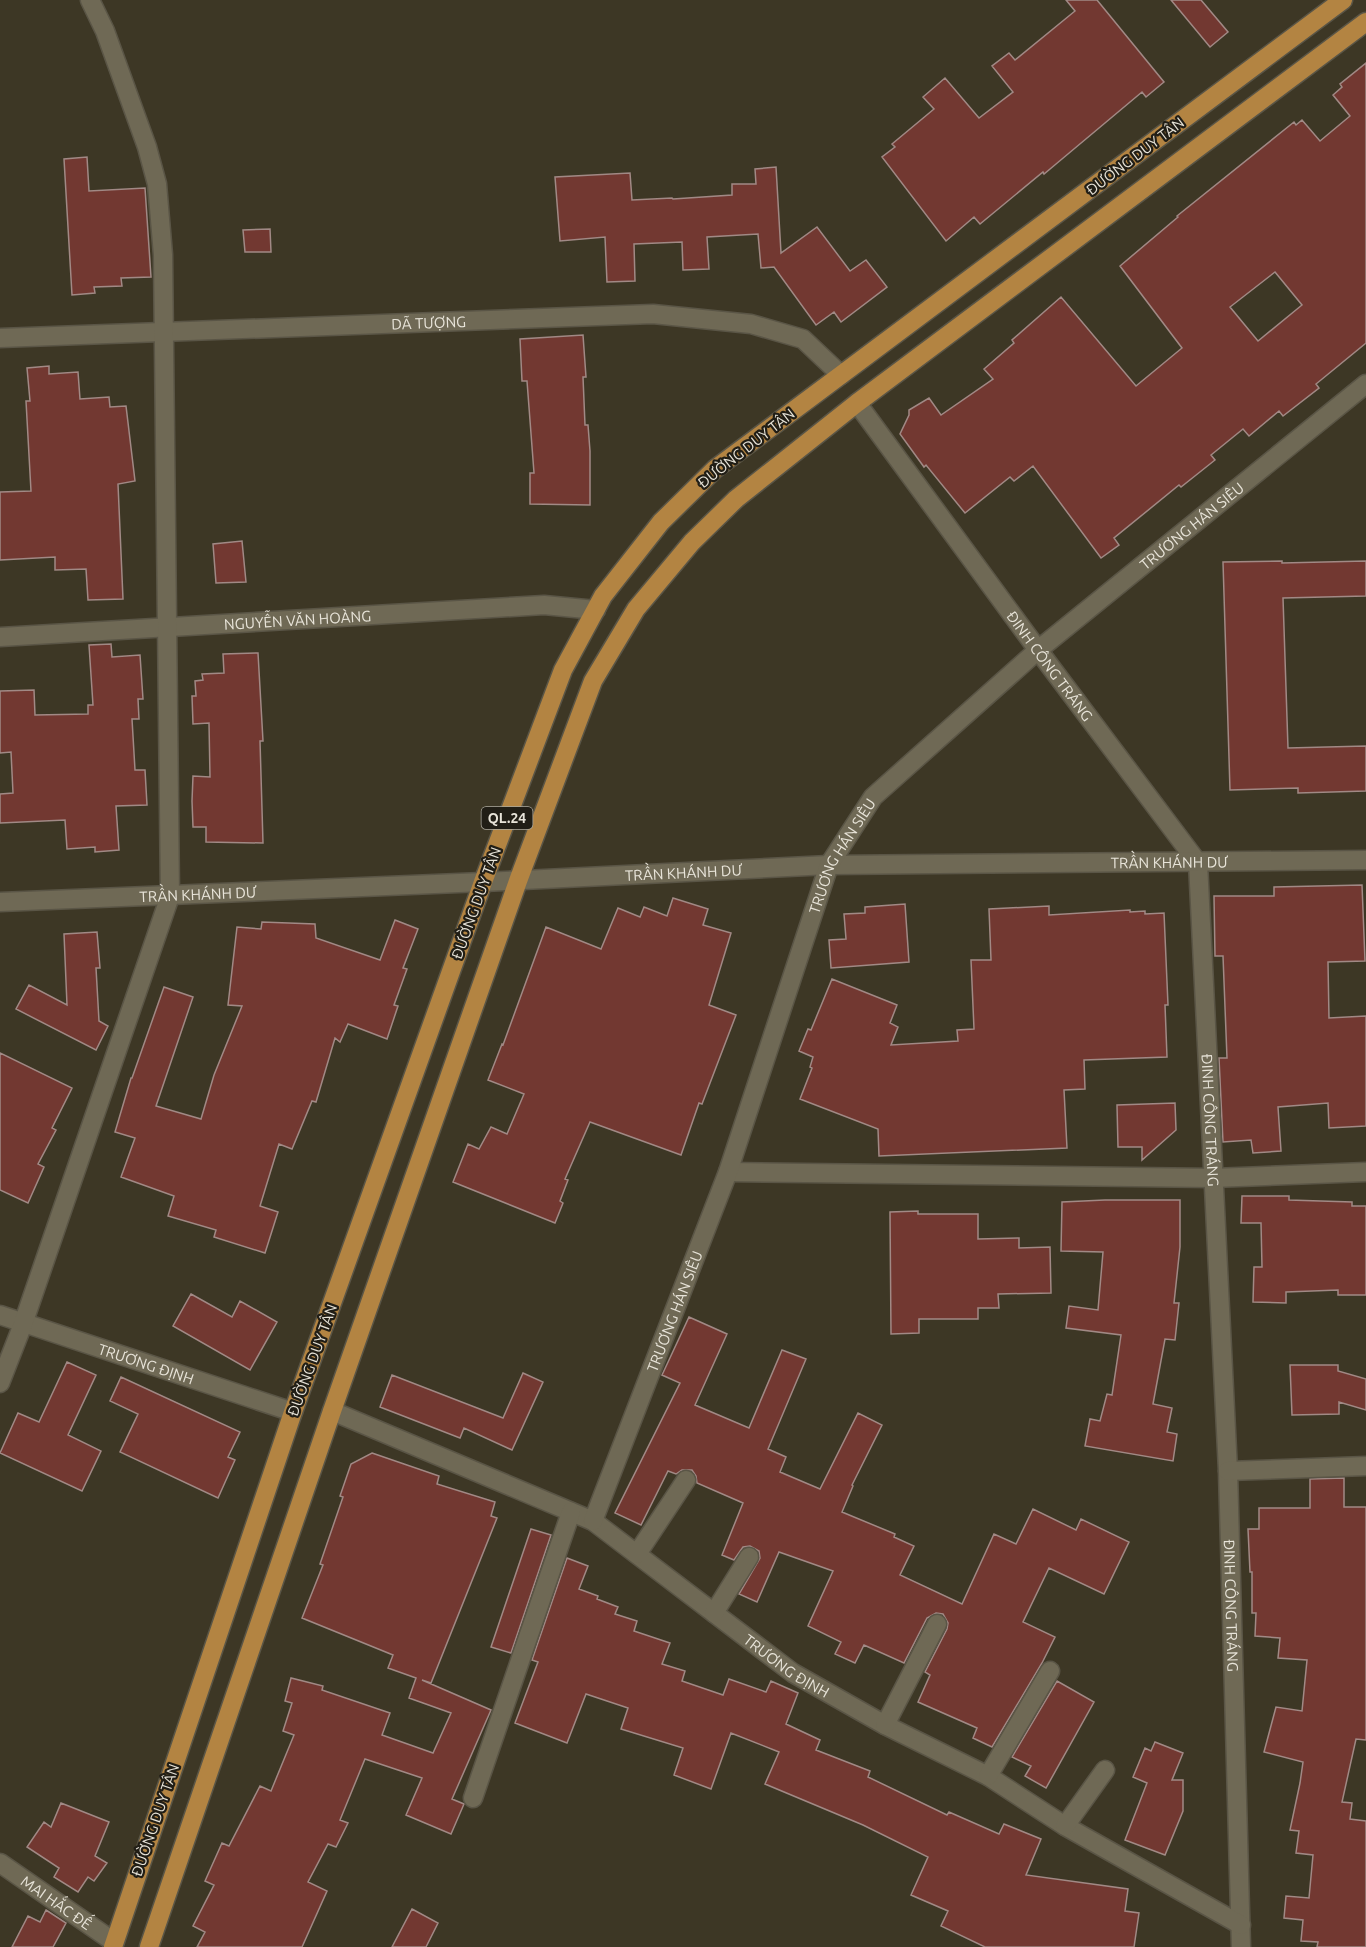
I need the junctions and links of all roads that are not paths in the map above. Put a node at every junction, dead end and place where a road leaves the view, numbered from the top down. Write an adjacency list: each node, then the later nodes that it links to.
1 (90, 0): 4 (street)
2 (1343, 0): 6 (main road, ĐƯỜNG DUY TÂN / QL.24)
3 (1366, 22): 8 (main road, ĐƯỜNG DUY TÂN / QL.24)
4 (163, 333): 5 (street, DÃ TƯỢNG); 6 (street, DÃ TƯỢNG); 10 (street)
5 (0, 338)
6 (841, 375): 9 (main road, ĐƯỜNG DUY TÂN / QL.24)
7 (1366, 384): 12 (street, TRƯƠNG HÁN SIÊU)
8 (857, 403): 12 (street, ĐINH CÔNG TRÁNG); 16 (main road, ĐƯỜNG DUY TÂN / QL.24)
9 (596, 610): 10 (street, NGUYỄN VĂN HOÀNG); 17 (main road, ĐƯỜNG DUY TÂN / QL.24)
10 (167, 626): 11 (street, NGUYỄN VĂN HOÀNG); 18 (street)
11 (0, 637)
12 (1038, 650): 14 (street, ĐINH CÔNG TRÁNG); 15 (street, TRƯƠNG HÁN SIÊU)
13 (1366, 860): 14 (street, TRẦN KHÁNH DƯ)
14 (1198, 863): 15 (street, TRẦN KHÁNH DƯ); 22 (street, ĐINH CÔNG TRÁNG)
15 (829, 865): 16 (street, TRẦN KHÁNH DƯ); 20 (street, TRƯƠNG HÁN SIÊU)
16 (518, 880): 17 (street, TRẦN KHÁNH DƯ); 26 (main road, ĐƯỜNG DUY TÂN / QL.24)
17 (483, 882): 18 (street, TRẦN KHÁNH DƯ); 27 (main road, ĐƯỜNG DUY TÂN / QL.24)
18 (170, 896): 19 (street, TRẦN KHÁNH DƯ); 24 (street)
19 (0, 902)
20 (728, 1172): 22 (street); 32 (street, TRƯƠNG HÁN SIÊU)
21 (1366, 1172): 22 (street)
22 (1213, 1178): 29 (street, ĐINH CÔNG TRÁNG)
23 (0, 1315): 24 (street, TRƯƠNG ĐỊNH)
24 (23, 1324): 25 (street); 27 (street, TRƯƠNG ĐỊNH)
25 (0, 1383)
26 (332, 1411): 31 (street, TRƯƠNG ĐỊNH); 46 (main road, ĐƯỜNG DUY TÂN / QL.24)
27 (293, 1412): 45 (main road, ĐƯỜNG DUY TÂN / QL.24)
28 (1366, 1466): 29 (street)
29 (1228, 1471): 44 (street, ĐINH CÔNG TRÁNG)
30 (686, 1480): 33 (street)
31 (571, 1512): 32 (street, TRƯƠNG ĐỊNH); 41 (street)
32 (592, 1521): 33 (street, TRƯƠNG ĐỊNH)
33 (637, 1554): 35 (street, TRƯƠNG ĐỊNH)
34 (749, 1557): 35 (street)
35 (714, 1613): 38 (street, TRƯƠNG ĐỊNH)
36 (937, 1624): 38 (street)
37 (1050, 1671): 40 (street)
38 (885, 1725): 40 (street, TRƯƠNG ĐỊNH)
39 (1105, 1770): 42 (street)
40 (988, 1776): 42 (street, TRƯƠNG ĐỊNH)
41 (473, 1798)
42 (1065, 1826): 44 (street, TRƯƠNG ĐỊNH)
43 (0, 1863): 45 (street, MAI HẮC ĐẾ)
44 (1241, 1925): 47 (street, ĐINH CÔNG TRÁNG)
45 (113, 1945)
46 (149, 1947)
47 (1241, 1947)

